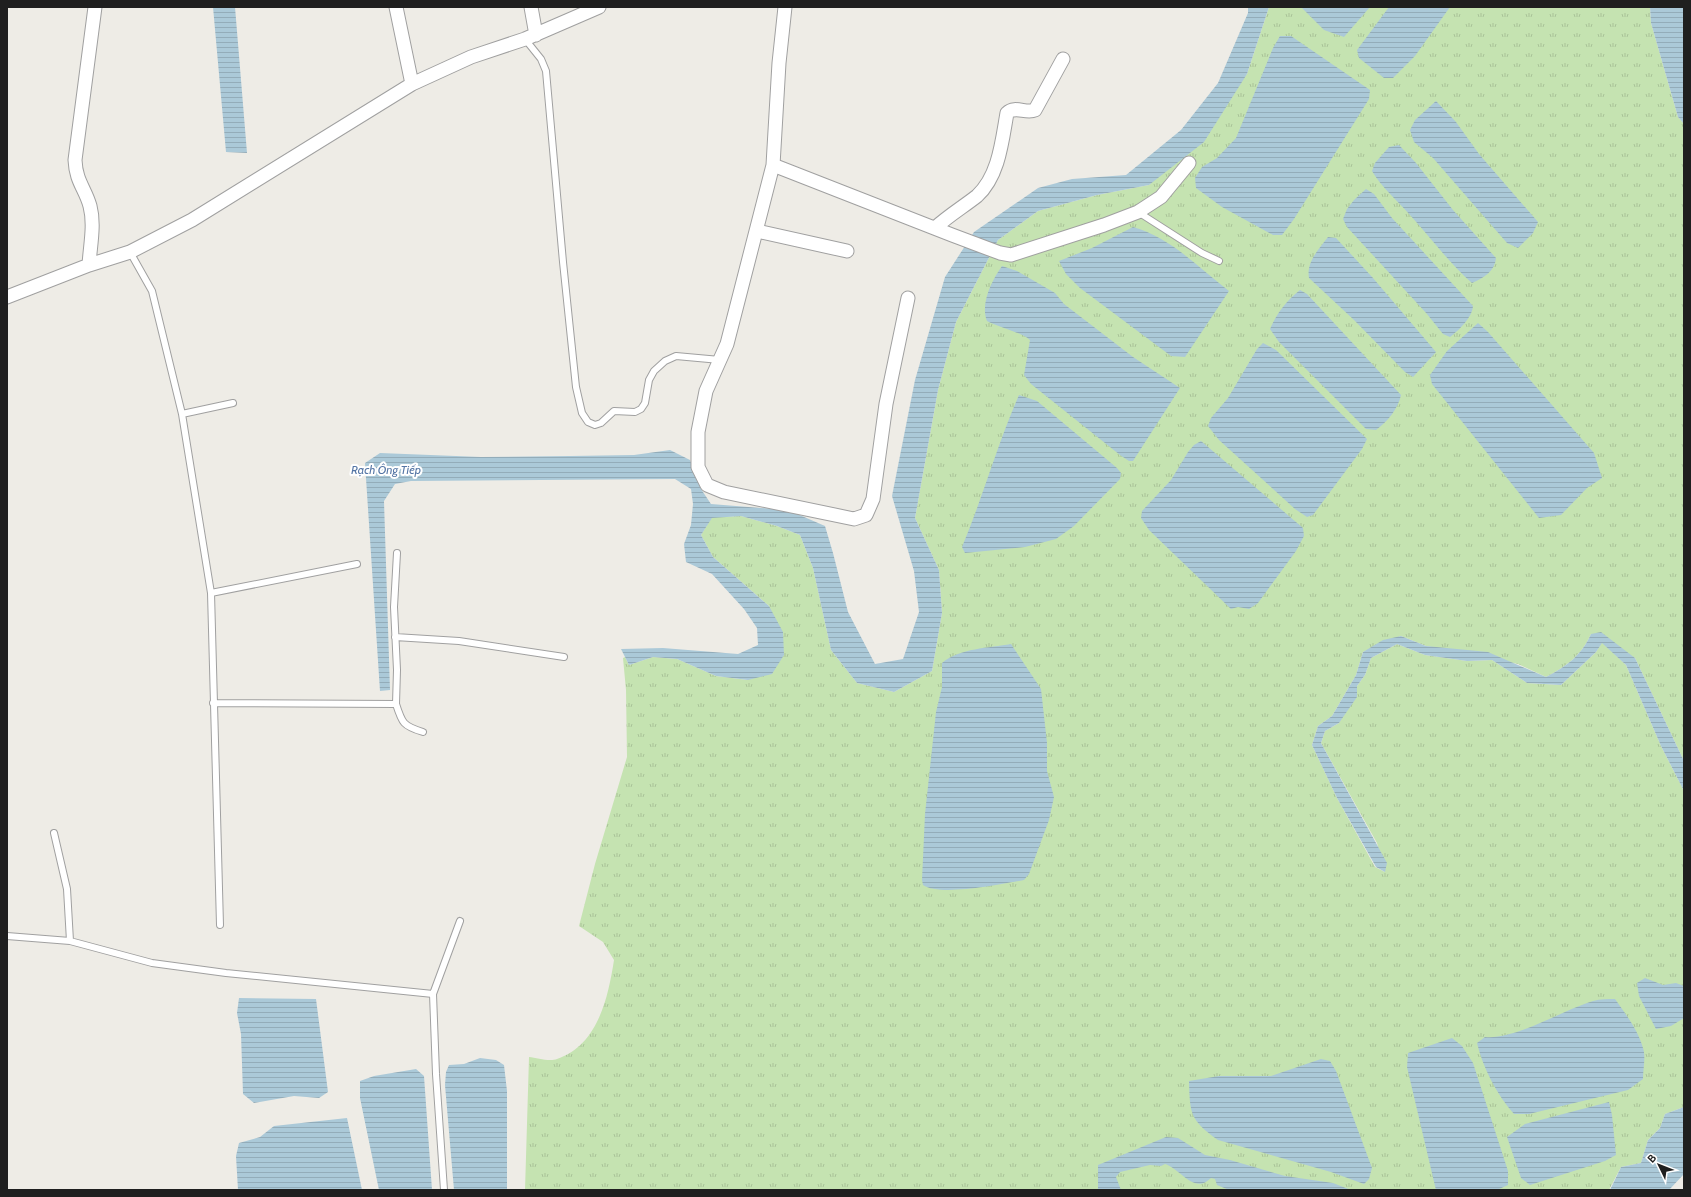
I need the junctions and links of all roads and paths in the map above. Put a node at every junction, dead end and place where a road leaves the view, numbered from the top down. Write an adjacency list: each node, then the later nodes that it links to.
1 (95, 7): 17 (street)
2 (396, 7): 8 (street)
3 (531, 7): 6 (street)
4 (599, 7): 6 (street)
5 (785, 7): 10 (street)
6 (531, 37): 8 (street); 20 (lane)
7 (1063, 59): 12 (street)
8 (412, 84): 15 (street)
9 (1189, 163): 11 (street)
10 (774, 165): 12 (street); 13 (street)
11 (1138, 212): 12 (street); 16 (lane)
12 (935, 228)
13 (757, 231): 14 (street); 20 (street)
14 (847, 251)
15 (130, 252): 17 (street); 22 (lane)
16 (1219, 261)
17 (89, 265): 18 (street)
18 (7, 297)
19 (908, 298): 20 (street)
20 (720, 360)
21 (233, 403): 22 (lane)
22 (182, 414): 25 (lane)
23 (397, 553): 26 (lane)
24 (357, 564): 25 (lane)
25 (211, 593): 28 (lane)
26 (395, 637): 27 (lane); 29 (lane)
27 (564, 657)
28 (213, 703): 29 (lane); 33 (lane)
29 (396, 704): 30 (lane)
30 (423, 732)
31 (54, 833): 35 (lane)
32 (460, 921): 36 (lane)
33 (220, 925)
34 (7, 936): 35 (lane)
35 (70, 941): 36 (lane)
36 (433, 994): 37 (lane)
37 (444, 1190)

